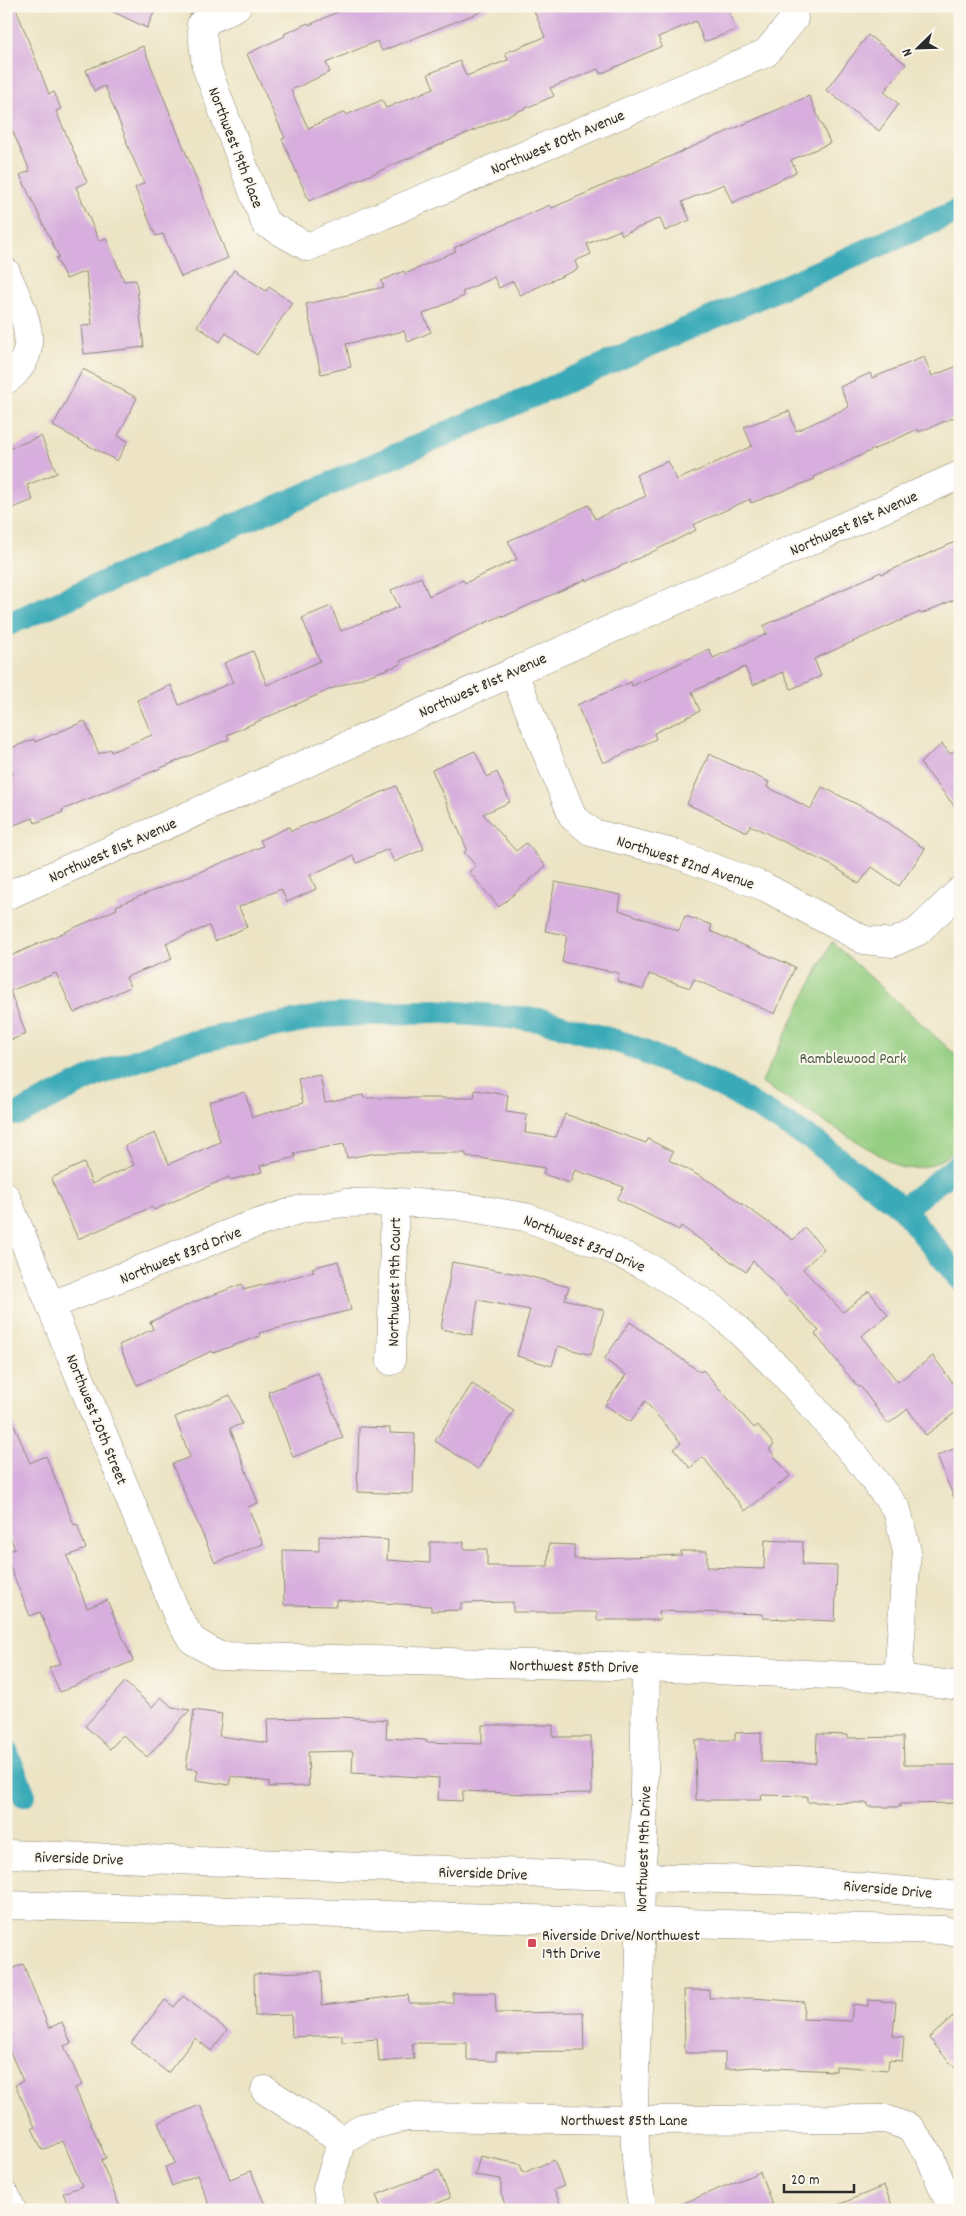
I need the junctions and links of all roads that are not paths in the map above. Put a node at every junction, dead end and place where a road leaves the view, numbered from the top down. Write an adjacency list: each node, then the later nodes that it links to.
1 (237, 6): 3 (street, Northwest 19th Place)
2 (793, 12): 3 (street, Northwest 80th Avenue)
3 (308, 247)
4 (6, 272): 5 (street)
5 (6, 380)
6 (960, 475): 7 (street, Northwest 81st Avenue)
7 (513, 671): 8 (street, Northwest 82nd Avenue); 9 (street, Northwest 81st Avenue)
8 (960, 891)
9 (6, 896)
10 (6, 1197): 12 (street, Northwest 20th Street)
11 (395, 1202): 12 (street, Northwest 83rd Drive); 13 (street, Northwest 19th Court); 16 (street, Northwest 83rd Drive)
12 (52, 1305): 14 (street, Northwest 20th Street)
13 (391, 1361)
14 (192, 1640): 15 (street, Northwest 85th Drive)
15 (646, 1667): 16 (street, Northwest 85th Drive); 19 (street, Northwest 19th Drive)
16 (898, 1678): 17 (street, Northwest 85th Drive)
17 (960, 1686)
18 (6, 1854): 19 (street, Riverside Drive)
19 (641, 1877): 20 (street, Riverside Drive); 22 (street, Northwest 19th Drive)
20 (960, 1896)
21 (6, 1905): 22 (street)
22 (640, 1923): 23 (street); 25 (street, Northwest 19th Drive)
23 (960, 1934)
24 (265, 2090): 26 (street)
25 (633, 2120): 26 (street, Northwest 85th Lane); 30 (street, Northwest 19th Drive); 31 (street, Northwest 85th Lane)
26 (342, 2140): 29 (street)
27 (6, 2196): 28 (street)
28 (12, 2210)
29 (331, 2210)
30 (643, 2210)
31 (952, 2210)

